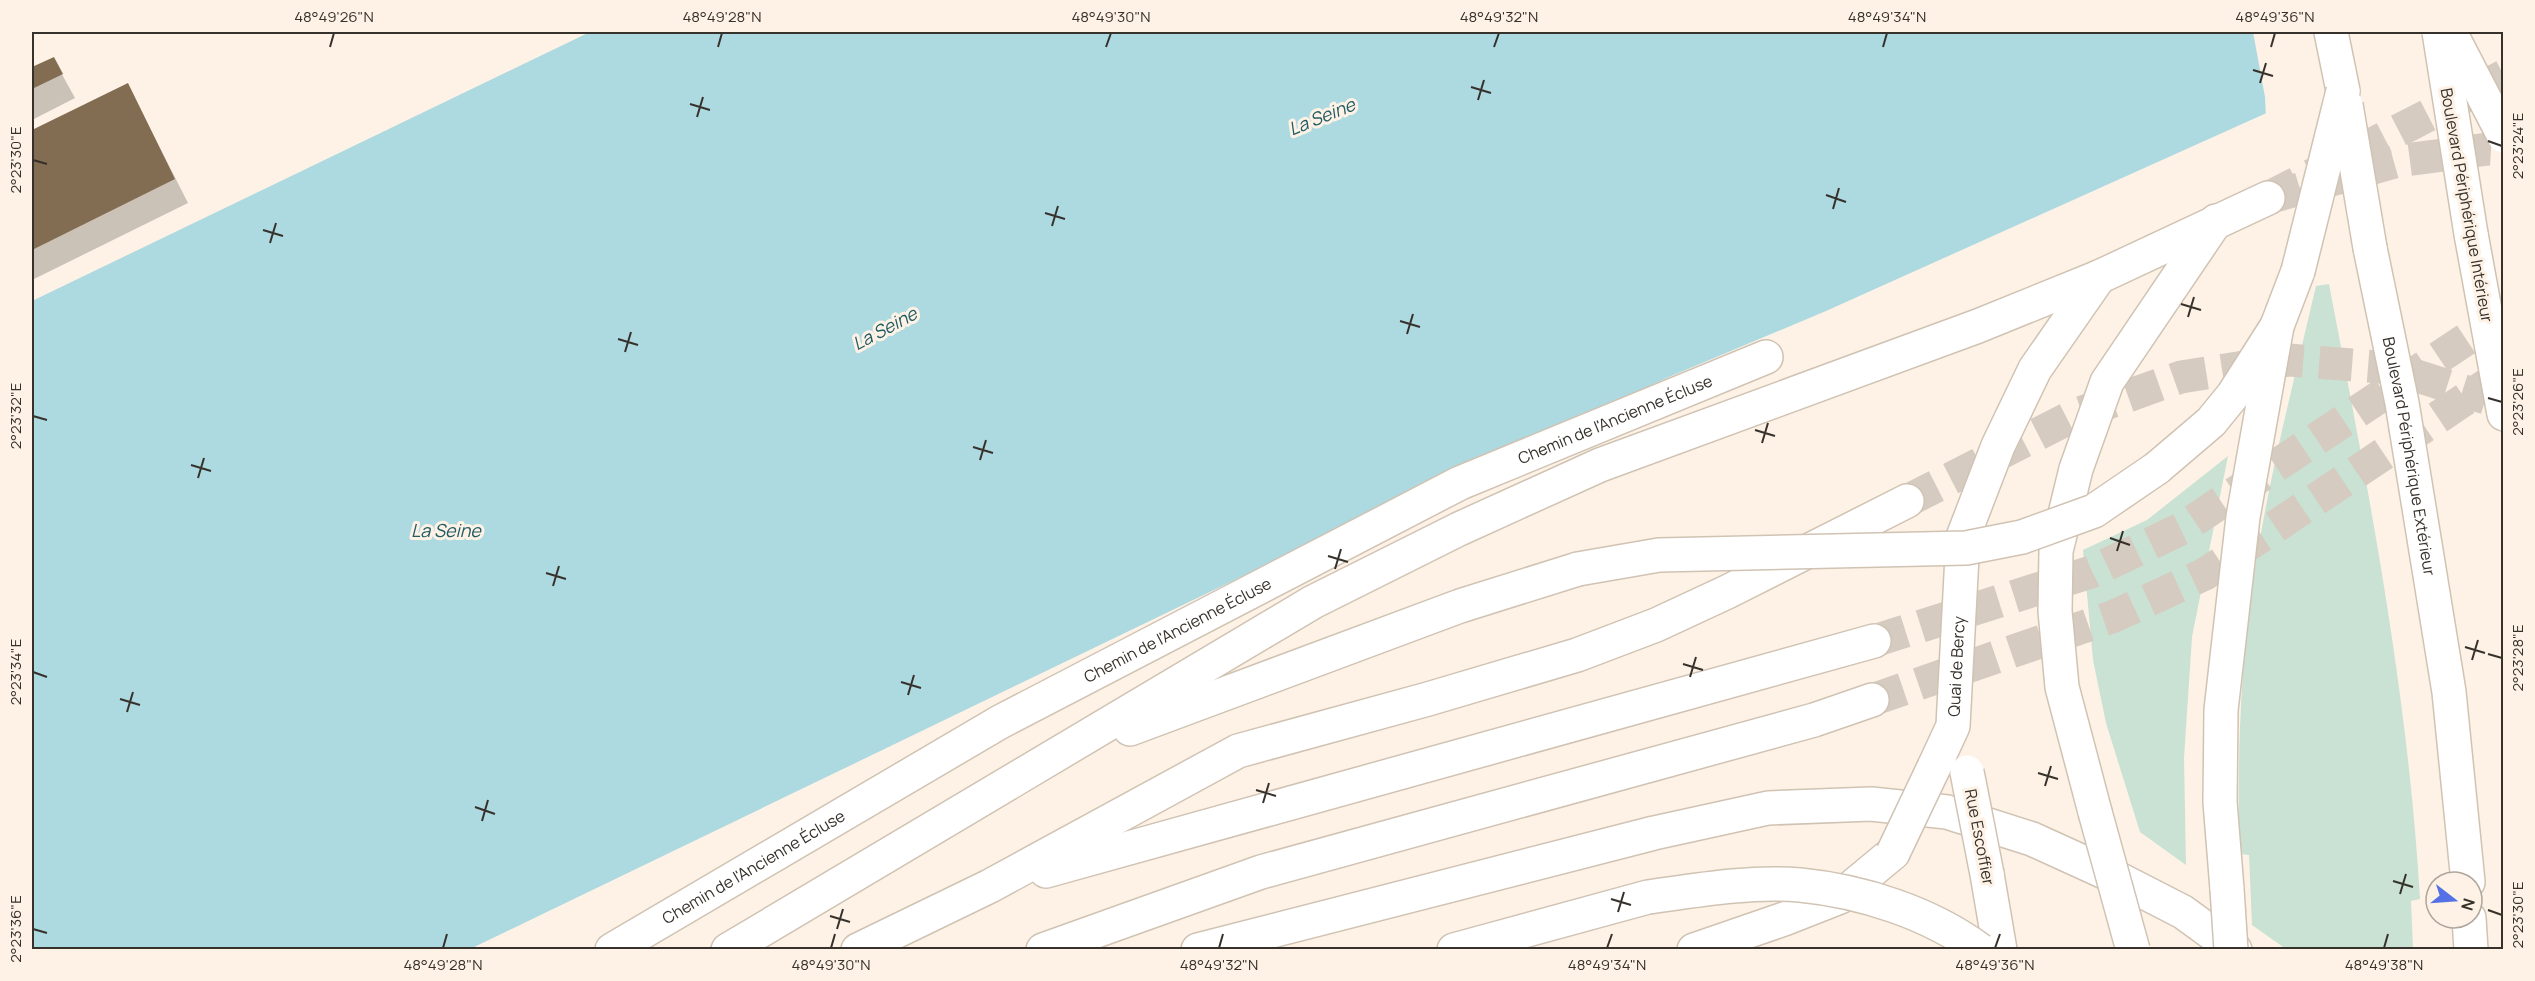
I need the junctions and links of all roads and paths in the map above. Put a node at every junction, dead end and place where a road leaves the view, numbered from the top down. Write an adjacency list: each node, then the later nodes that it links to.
1 (2331, 32): 4 (main road, Boulevard Périphérique Extérieur)
2 (2439, 32): 11 (main road, Boulevard Périphérique Intérieur, bridge)
3 (2450, 32): 5 (main road, bridge)
4 (2343, 91): 9 (main road, bridge); 17 (main road, Boulevard Périphérique Extérieur, bridge)
5 (2504, 136)
6 (2268, 198): 7 (main road)
7 (2216, 221): 8 (main road); 29 (main road, bridge)
8 (2099, 277): 15 (main road, Quai de Bercy); 16 (main road)
9 (2277, 326): 16 (main road, bridge); 30 (main road, bridge)
10 (1766, 357): 20 (main road, Chemin de l'Ancienne Écluse)
11 (2504, 414)
12 (1906, 501): 18 (main road)
13 (1874, 641): 18 (main road)
14 (1872, 700): 23 (main road)
15 (1953, 726): 26 (main road, Quai de Bercy, bridge); 28 (main road, Rue Escoffier, bridge)
16 (1043, 764): 21 (main road)
17 (2467, 870)
18 (990, 886): 22 (main road)
19 (2470, 930): 31 (main road)
20 (612, 950)
21 (728, 950)
22 (858, 950)
23 (1043, 950)
24 (1198, 950): 30 (main road)
25 (1454, 950): 27 (main road, bridge)
26 (1694, 950)
27 (1980, 950)
28 (2000, 950)
29 (2133, 950)
30 (2233, 950)
31 (2471, 950)

